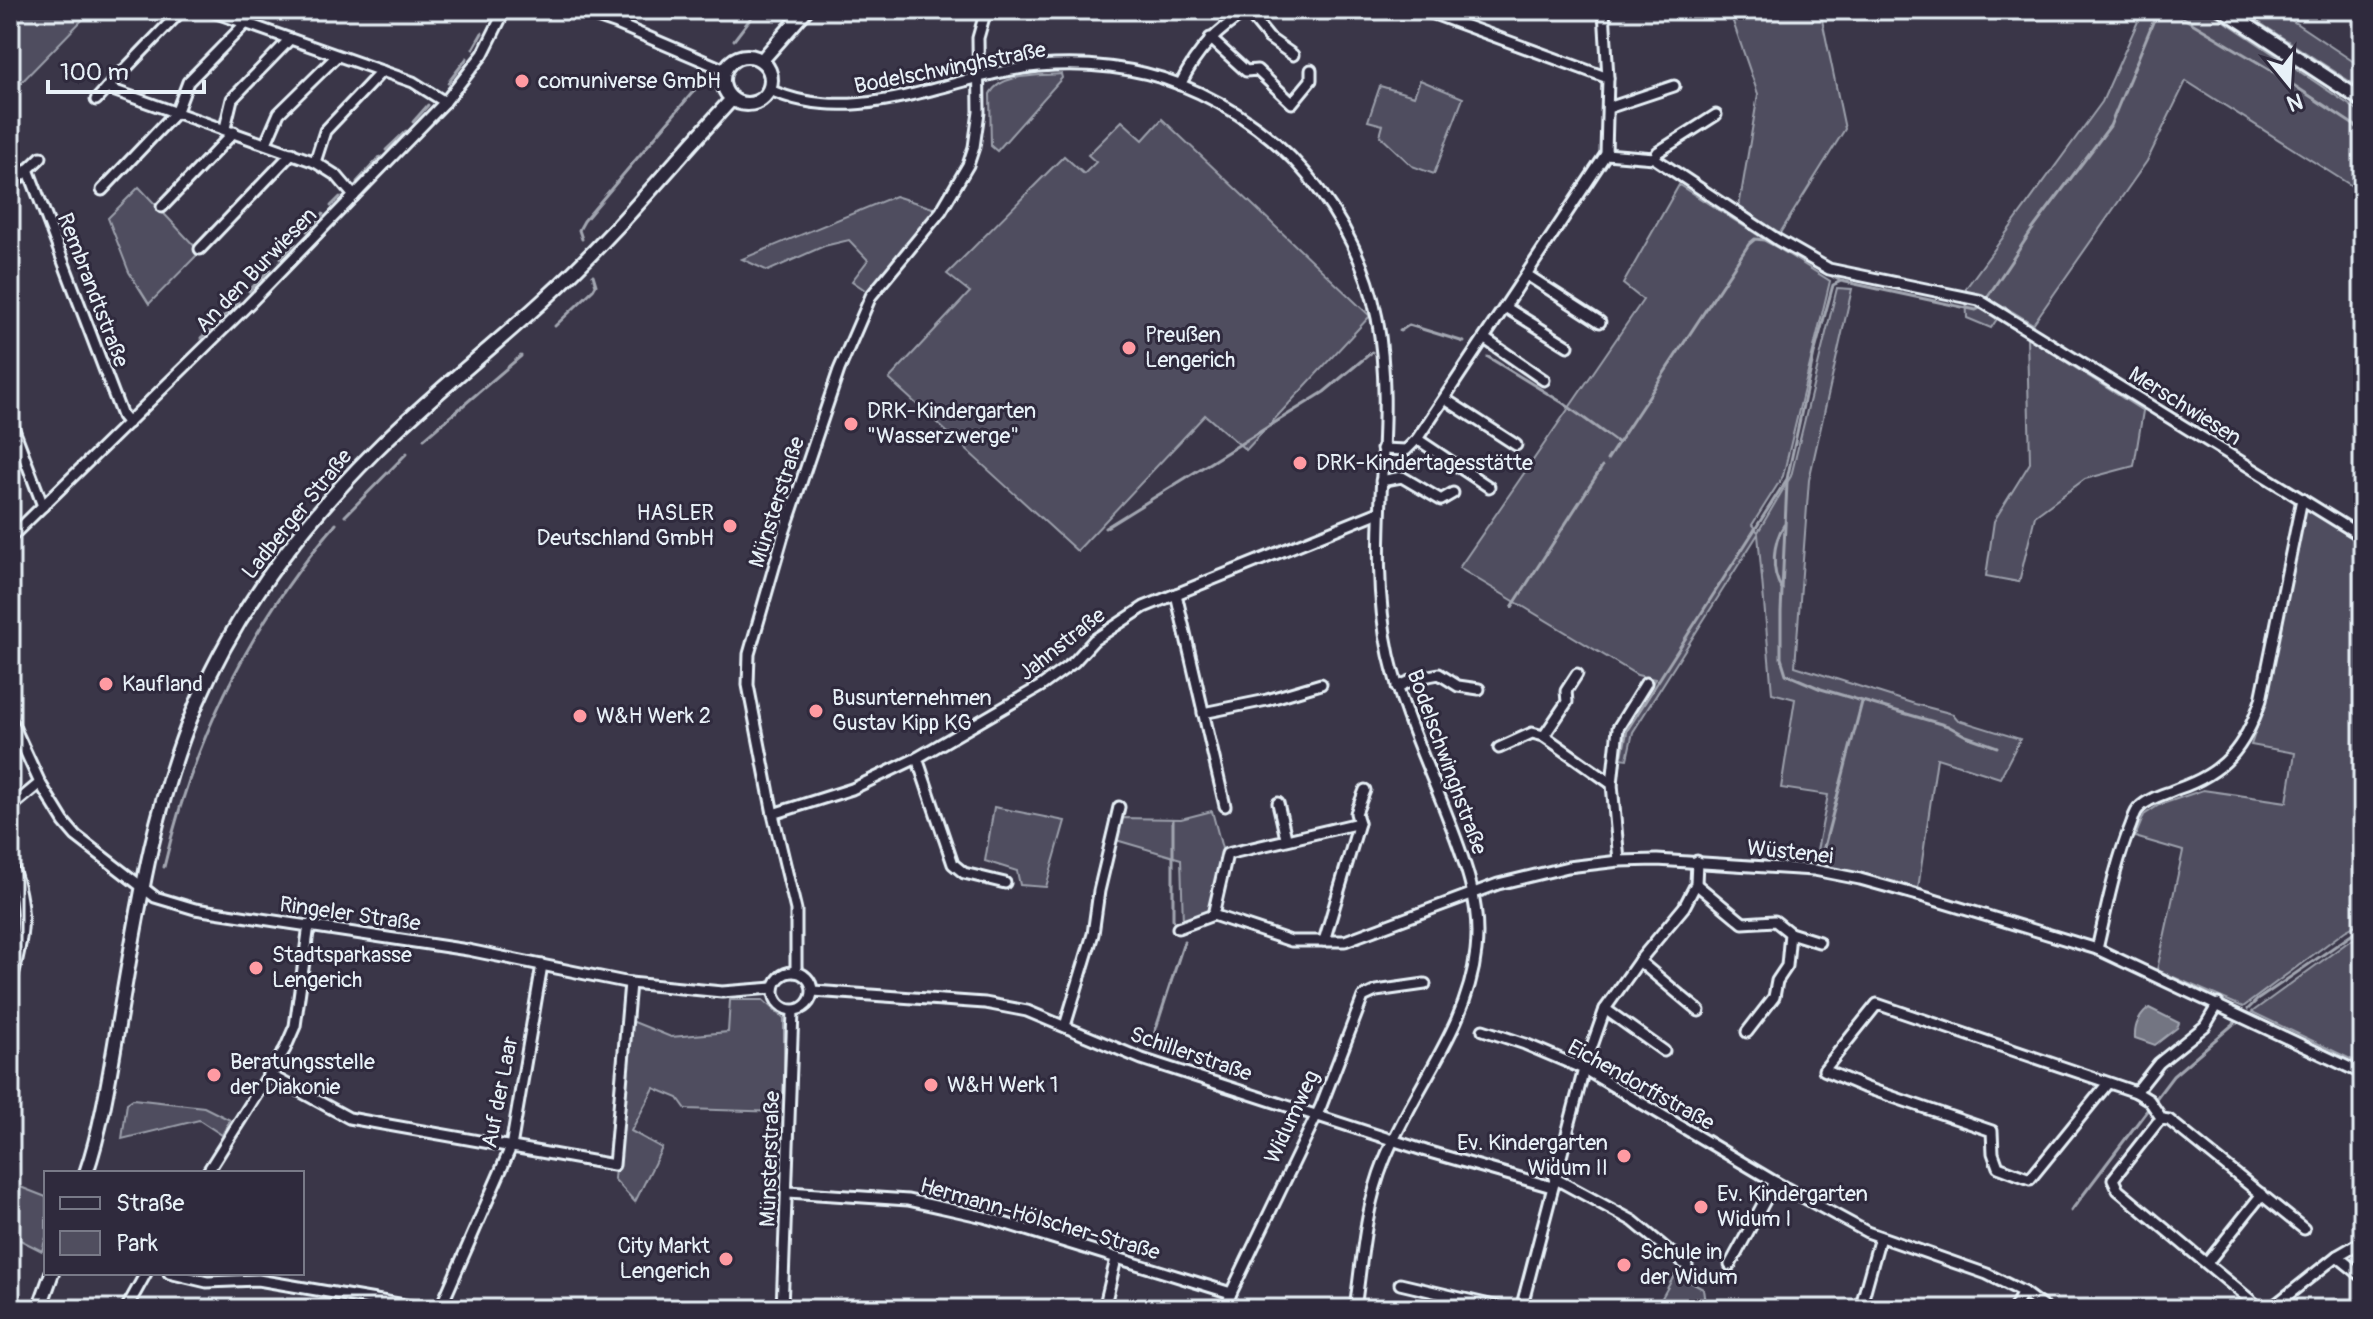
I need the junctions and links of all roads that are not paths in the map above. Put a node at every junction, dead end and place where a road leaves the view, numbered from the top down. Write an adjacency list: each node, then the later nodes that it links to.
1 (182, 10): 24 (street)
2 (208, 10): 11 (street)
3 (505, 10): 29 (street, An den Burwiesen)
4 (576, 10): 17 (street)
5 (806, 10): 16 (main road)
6 (986, 10): 21 (street, Münsterstraße)
7 (1423, 10): 20 (street)
8 (1604, 10): 20 (street)
9 (2224, 10): 28 (main road)
10 (1248, 11): 12 (street); 14 (street)
11 (246, 23): 13 (street); 31 (street)
12 (1210, 38): 18 (street); 22 (street)
13 (290, 39): 15 (street); 33 (street)
14 (1293, 55)
15 (337, 56): 19 (street); 34 (street)
16 (762, 60): 17 (main road); 25 (main road)
17 (725, 70): 26 (main road)
18 (1311, 70)
19 (382, 71): 29 (street); 39 (street)
20 (1608, 78): 30 (street)
21 (977, 79): 22 (street, Bodelschwinghstraße); 25 (street, Bodelschwinghstraße); 84 (street, Münsterstraße)
22 (1180, 85): 57 (street, Bodelschwinghstraße)
23 (1674, 86): 30 (street)
24 (107, 88): 27 (street); 31 (street)
25 (770, 90): 26 (main road)
26 (732, 99): 92 (main road, Ladberger Straße)
27 (96, 100)
28 (2363, 101)
29 (445, 102): 43 (street, An den Burwiesen)
30 (1608, 108): 36 (street)
31 (177, 111): 33 (street); 42 (street)
32 (1716, 115): 38 (street)
33 (229, 130): 34 (street); 44 (street)
34 (266, 143): 35 (street)
35 (292, 153): 39 (street); 45 (street)
36 (1606, 154): 38 (street); 46 (street)
37 (41, 157): 40 (street)
38 (1654, 158): 61 (street, Merschwiesen)
39 (315, 162): 43 (street)
40 (28, 169): 41 (street); 54 (street, Rembrandtstraße)
41 (10, 187)
42 (102, 190)
43 (354, 196): 54 (street, An den Burwiesen)
44 (162, 207)
45 (200, 249)
46 (1527, 275): 47 (street); 48 (street)
47 (1505, 307): 49 (street); 50 (street)
48 (1600, 322)
49 (1485, 339): 51 (street); 52 (street)
50 (1568, 346)
51 (1544, 380)
52 (1445, 399): 55 (street); 56 (street)
53 (10, 419): 62 (street)
54 (128, 423): 62 (street, An den Burwiesen)
55 (1417, 439): 57 (street); 59 (street)
56 (1516, 445)
57 (1382, 449): 58 (street, Bodelschwinghstraße)
58 (1381, 481): 60 (street); 63 (street, Bodelschwinghstraße)
59 (1489, 487)
60 (1453, 493)
61 (2302, 499): 64 (street, Merschwiesen); 100 (street)
62 (43, 506): 65 (street, An den Burwiesen)
63 (1379, 512): 66 (street, Jahnstraße); 70 (street, Bodelschwinghstraße)
64 (2363, 537)
65 (10, 538)
66 (1176, 594): 72 (street); 76 (street, Jahnstraße)
67 (1577, 674): 74 (street)
68 (1646, 683): 78 (street)
69 (1321, 684): 72 (street)
70 (1397, 687): 71 (street); 93 (street, Bodelschwinghstraße)
71 (1479, 689)
72 (1203, 713): 81 (street)
73 (10, 718): 77 (street, Ringeler Straße)
74 (1544, 736): 75 (street); 78 (street)
75 (1499, 748)
76 (917, 758): 84 (street, Jahnstraße); 90 (street)
77 (40, 783): 83 (street); 92 (street, Ringeler Straße)
78 (1612, 784): 88 (street)
79 (1365, 790): 85 (street)
80 (1278, 803): 86 (street)
81 (1225, 806)
82 (1119, 807): 113 (street)
83 (10, 808)
84 (773, 814): 103 (street, Münsterstraße)
85 (1359, 823): 86 (street); 98 (street)
86 (1286, 838): 94 (street)
87 (10, 861): 106 (street)
88 (1619, 861): 89 (street, Wüstenei); 93 (street, Wüstenei)
89 (1697, 861): 91 (street); 100 (street, Wüstenei)
90 (1005, 883)
91 (1696, 884): 97 (street); 101 (street)
92 (141, 887): 95 (street, Ringeler Straße); 126 (main road, Ladberger Straße)
93 (1473, 892): 98 (street, Wüstenei); 124 (street, Bodelschwinghstraße)
94 (1213, 915): 96 (street); 98 (street, Wüstenei)
95 (309, 925): 102 (street, Ringeler Straße); 118 (street)
96 (1178, 928)
97 (1790, 933): 99 (street); 115 (street)
98 (1324, 941)
99 (1819, 942)
100 (2097, 949): 109 (street, Wüstenei)
101 (1639, 961): 110 (street); 112 (street)
102 (542, 965): 104 (street, Ringeler Straße); 125 (street, Auf der Laar)
103 (796, 972): 107 (street); 108 (street)
104 (630, 983): 107 (street, Ringeler Straße); 125 (street)
105 (1425, 984): 122 (street, Widumweg)
106 (10, 986)
107 (774, 988): 111 (street)
108 (813, 991): 111 (street); 113 (street, Schillerstraße)
109 (2218, 1004): 119 (street, Wüstenei); 121 (street)
110 (1605, 1009): 116 (street); 117 (street)
111 (793, 1011): 130 (street, Münsterstraße)
112 (1699, 1011)
113 (1065, 1026): 122 (street, Schillerstraße)
114 (1483, 1030): 117 (street, Eichendorffstraße)
115 (1747, 1032)
116 (1664, 1051)
117 (1584, 1069): 128 (street); 129 (street, Eichendorffstraße)
118 (268, 1074): 125 (street); 127 (street)
119 (2363, 1074)
120 (2108, 1083): 120 (street); 121 (street)
121 (2136, 1092): 123 (street)
122 (1314, 1114): 124 (street, Schillerstraße); 146 (street, Widumweg)
123 (2162, 1119): 131 (street); 137 (street)
124 (1393, 1140): 128 (street, Schillerstraße); 154 (street, Bodelschwinghstraße)
125 (511, 1147): 150 (street, Auf der Laar)
126 (86, 1171)
127 (208, 1171)
128 (1553, 1182): 139 (street, Schillerstraße); 156 (street)
129 (1775, 1182): 133 (street, Eichendorffstraße); 138 (street)
130 (788, 1192): 136 (street, Hermann-Hölscher-Straße); 151 (street, Münsterstraße)
131 (2262, 1194): 132 (street); 137 (street)
132 (2304, 1229)
133 (1880, 1237): 145 (street, Eichendorffstraße); 157 (street)
134 (2363, 1241): 135 (street)
135 (2337, 1256): 143 (street); 161 (street)
136 (1116, 1259): 146 (street, Hermann-Hölscher-Straße); 152 (street)
137 (2207, 1263): 160 (street)
138 (1730, 1265)
139 (1687, 1266)
140 (51, 1275): 147 (main road)
141 (145, 1275): 148 (street)
142 (177, 1275): 149 (street)
143 (2363, 1277)
144 (1400, 1284): 155 (street)
145 (2023, 1292): 158 (street); 159 (street, Eichendorffstraße)
146 (1231, 1293): 153 (street, Widumweg)
147 (39, 1309)
148 (126, 1309)
149 (428, 1309)
150 (440, 1309)
151 (782, 1309)
152 (1104, 1309)
153 (1226, 1309)
154 (1355, 1309)
155 (1507, 1309)
156 (1521, 1309)
157 (1860, 1309)
158 (2014, 1309)
159 (2046, 1309)
160 (2261, 1309)
161 (2270, 1309)

